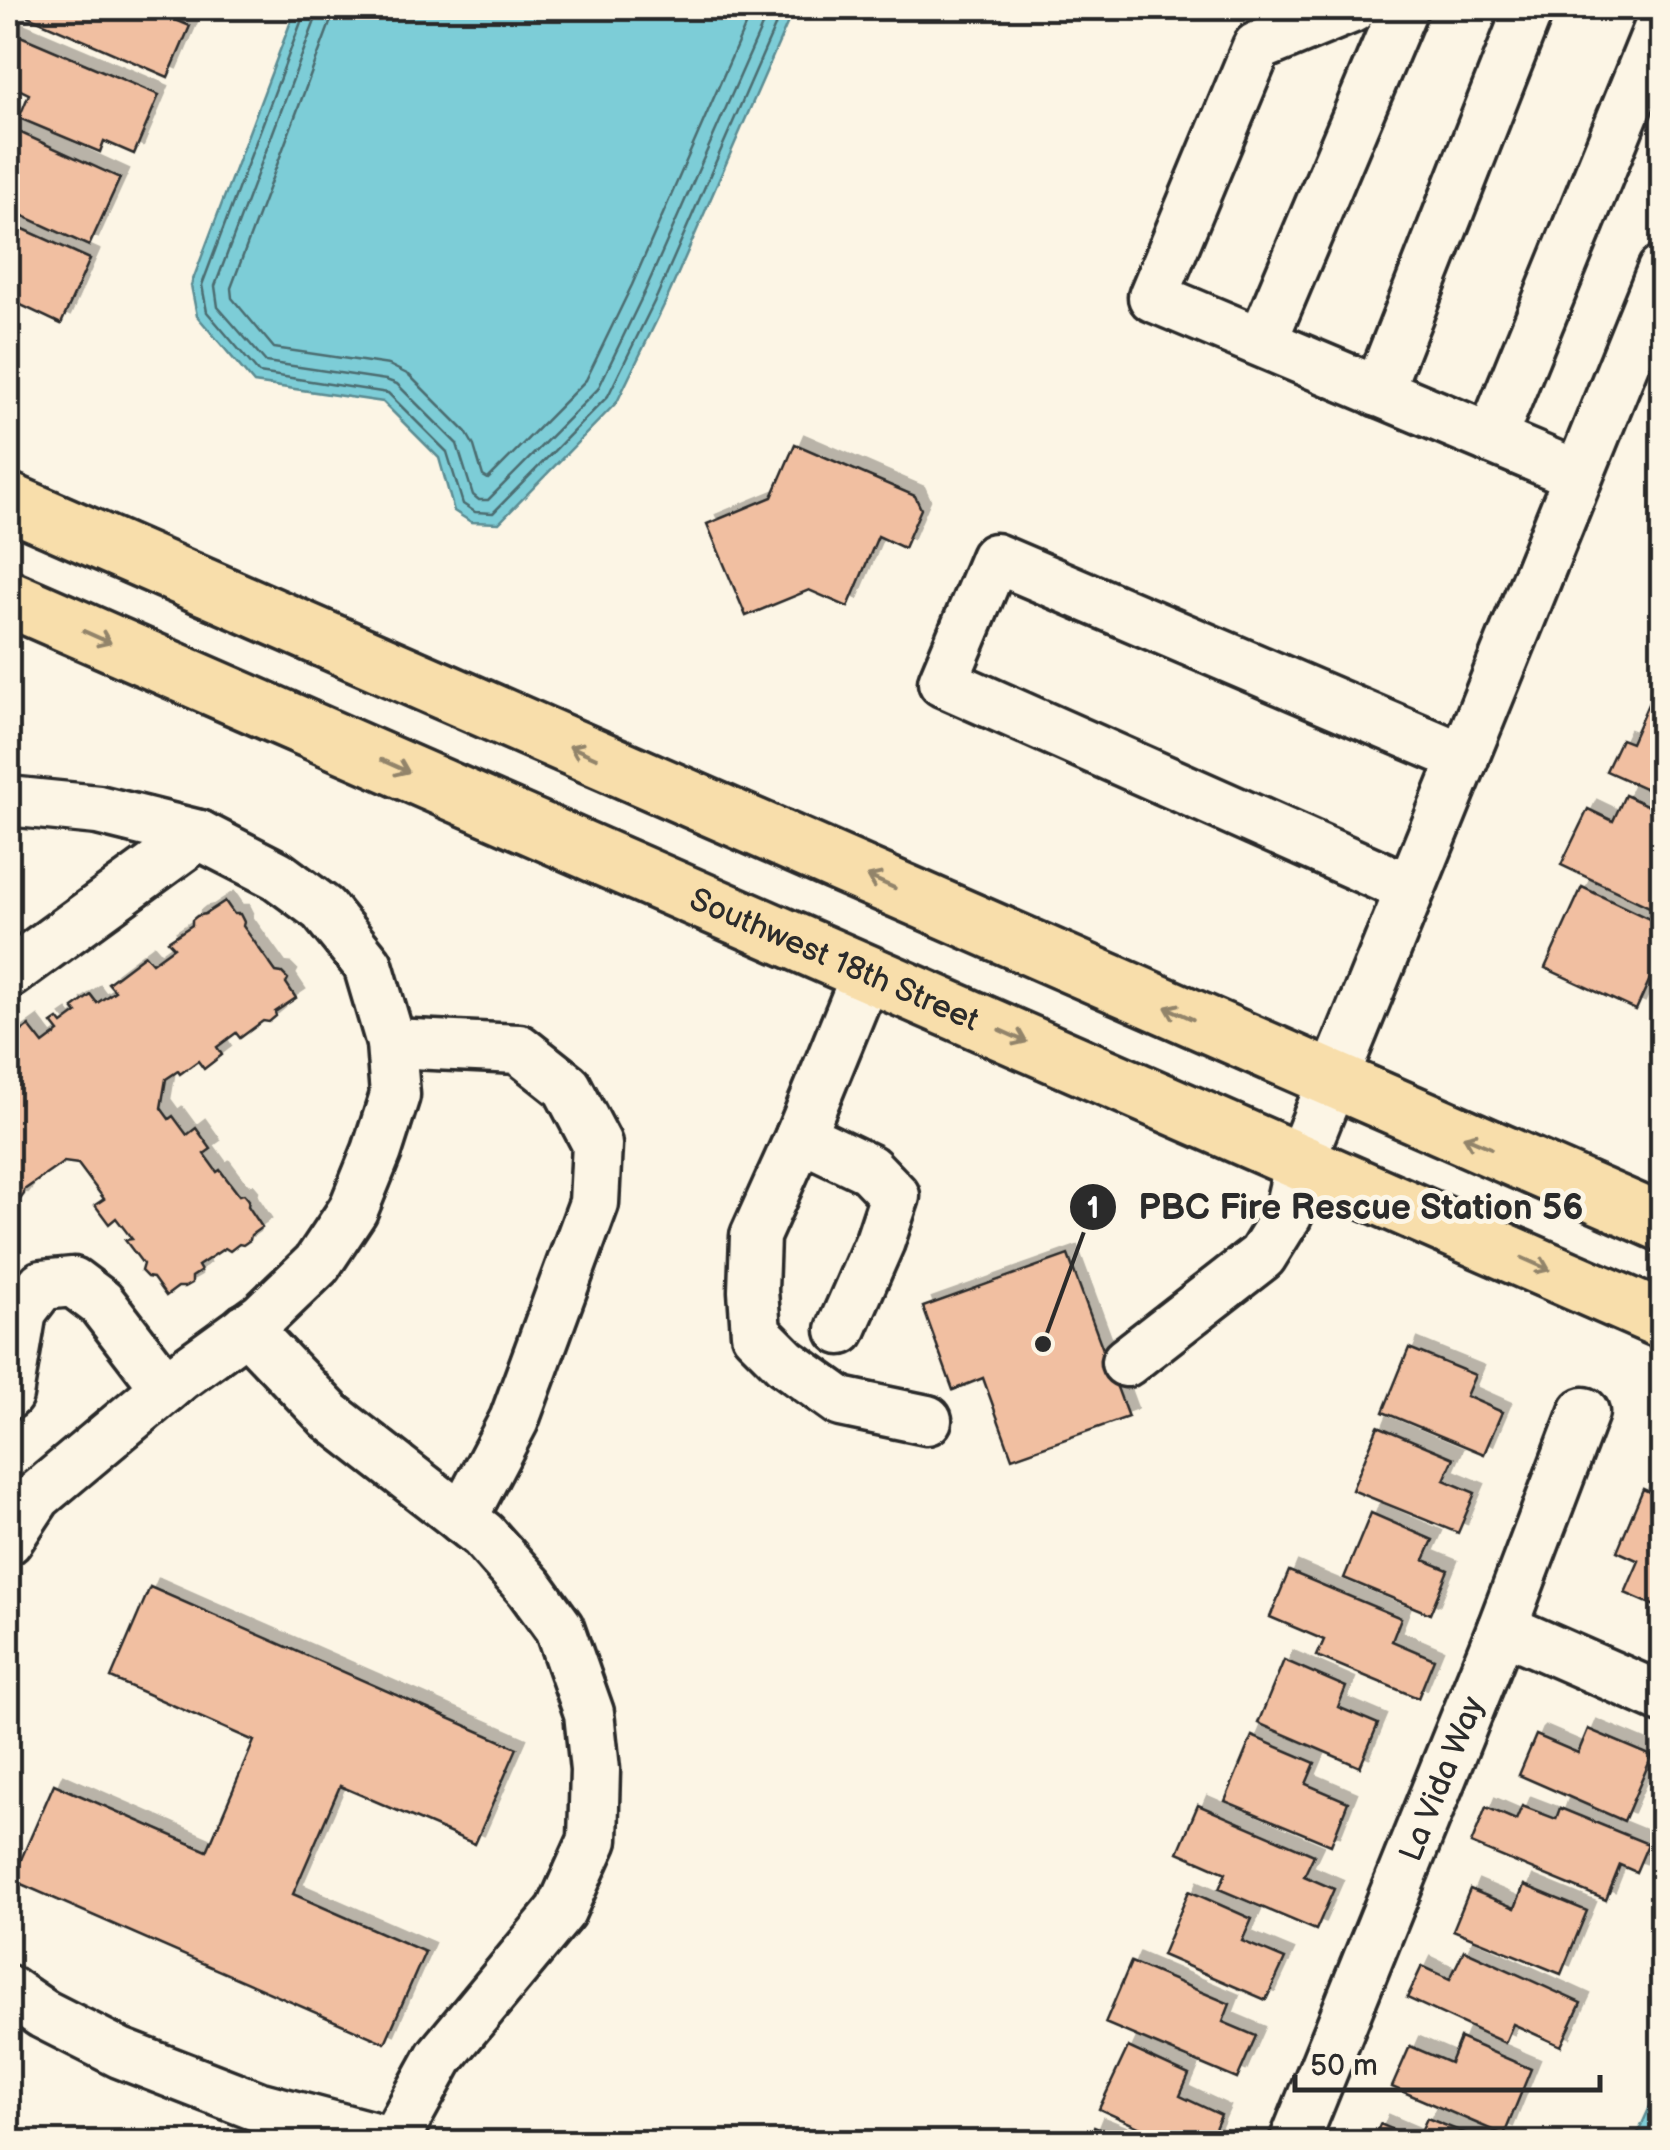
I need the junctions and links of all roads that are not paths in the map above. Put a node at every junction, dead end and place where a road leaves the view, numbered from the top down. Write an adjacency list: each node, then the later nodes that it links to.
1 (1352, 8): 6 (street)
2 (1403, 8): 6 (street)
3 (1529, 8): 7 (street)
4 (1662, 20): 8 (street)
5 (1662, 270): 9 (street)
6 (1262, 342): 7 (street)
7 (1378, 392): 8 (street)
8 (1491, 439): 9 (street)
9 (1578, 476): 12 (street)
10 (8, 501): 19 (main road, one-way to 10)
11 (8, 598): 16 (main road, Southwest 18th Street, one-way to 16)
12 (1464, 758): 15 (street); 15 (street)
13 (8, 801): 14 (street)
14 (200, 835): 17 (street); 18 (street)
15 (1410, 889): 19 (street)
16 (867, 972): 20 (street); 21 (main road, Southwest 18th Street, one-way to 21)
17 (8, 974)
18 (391, 1043): 24 (street); 31 (street)
19 (1333, 1080): 21 (street); 22 (main road, one-way to 19)
20 (800, 1136): 25 (street); 30 (street)
21 (1300, 1162): 23 (main road, Southwest 18th Street, one-way to 23); 26 (street)
22 (1662, 1223)
23 (1662, 1320)
24 (246, 1328): 27 (street); 31 (street)
25 (841, 1330)
26 (1126, 1362)
27 (166, 1388): 28 (street); 32 (street)
28 (8, 1395)
29 (1584, 1412): 33 (street, La Vida Way)
30 (926, 1420)
31 (462, 1519): 36 (street)
32 (8, 1540)
33 (1502, 1628): 34 (street); 37 (street, La Vida Way)
34 (1662, 1698)
35 (8, 1990): 36 (street)
36 (393, 2142)
37 (1294, 2142)

